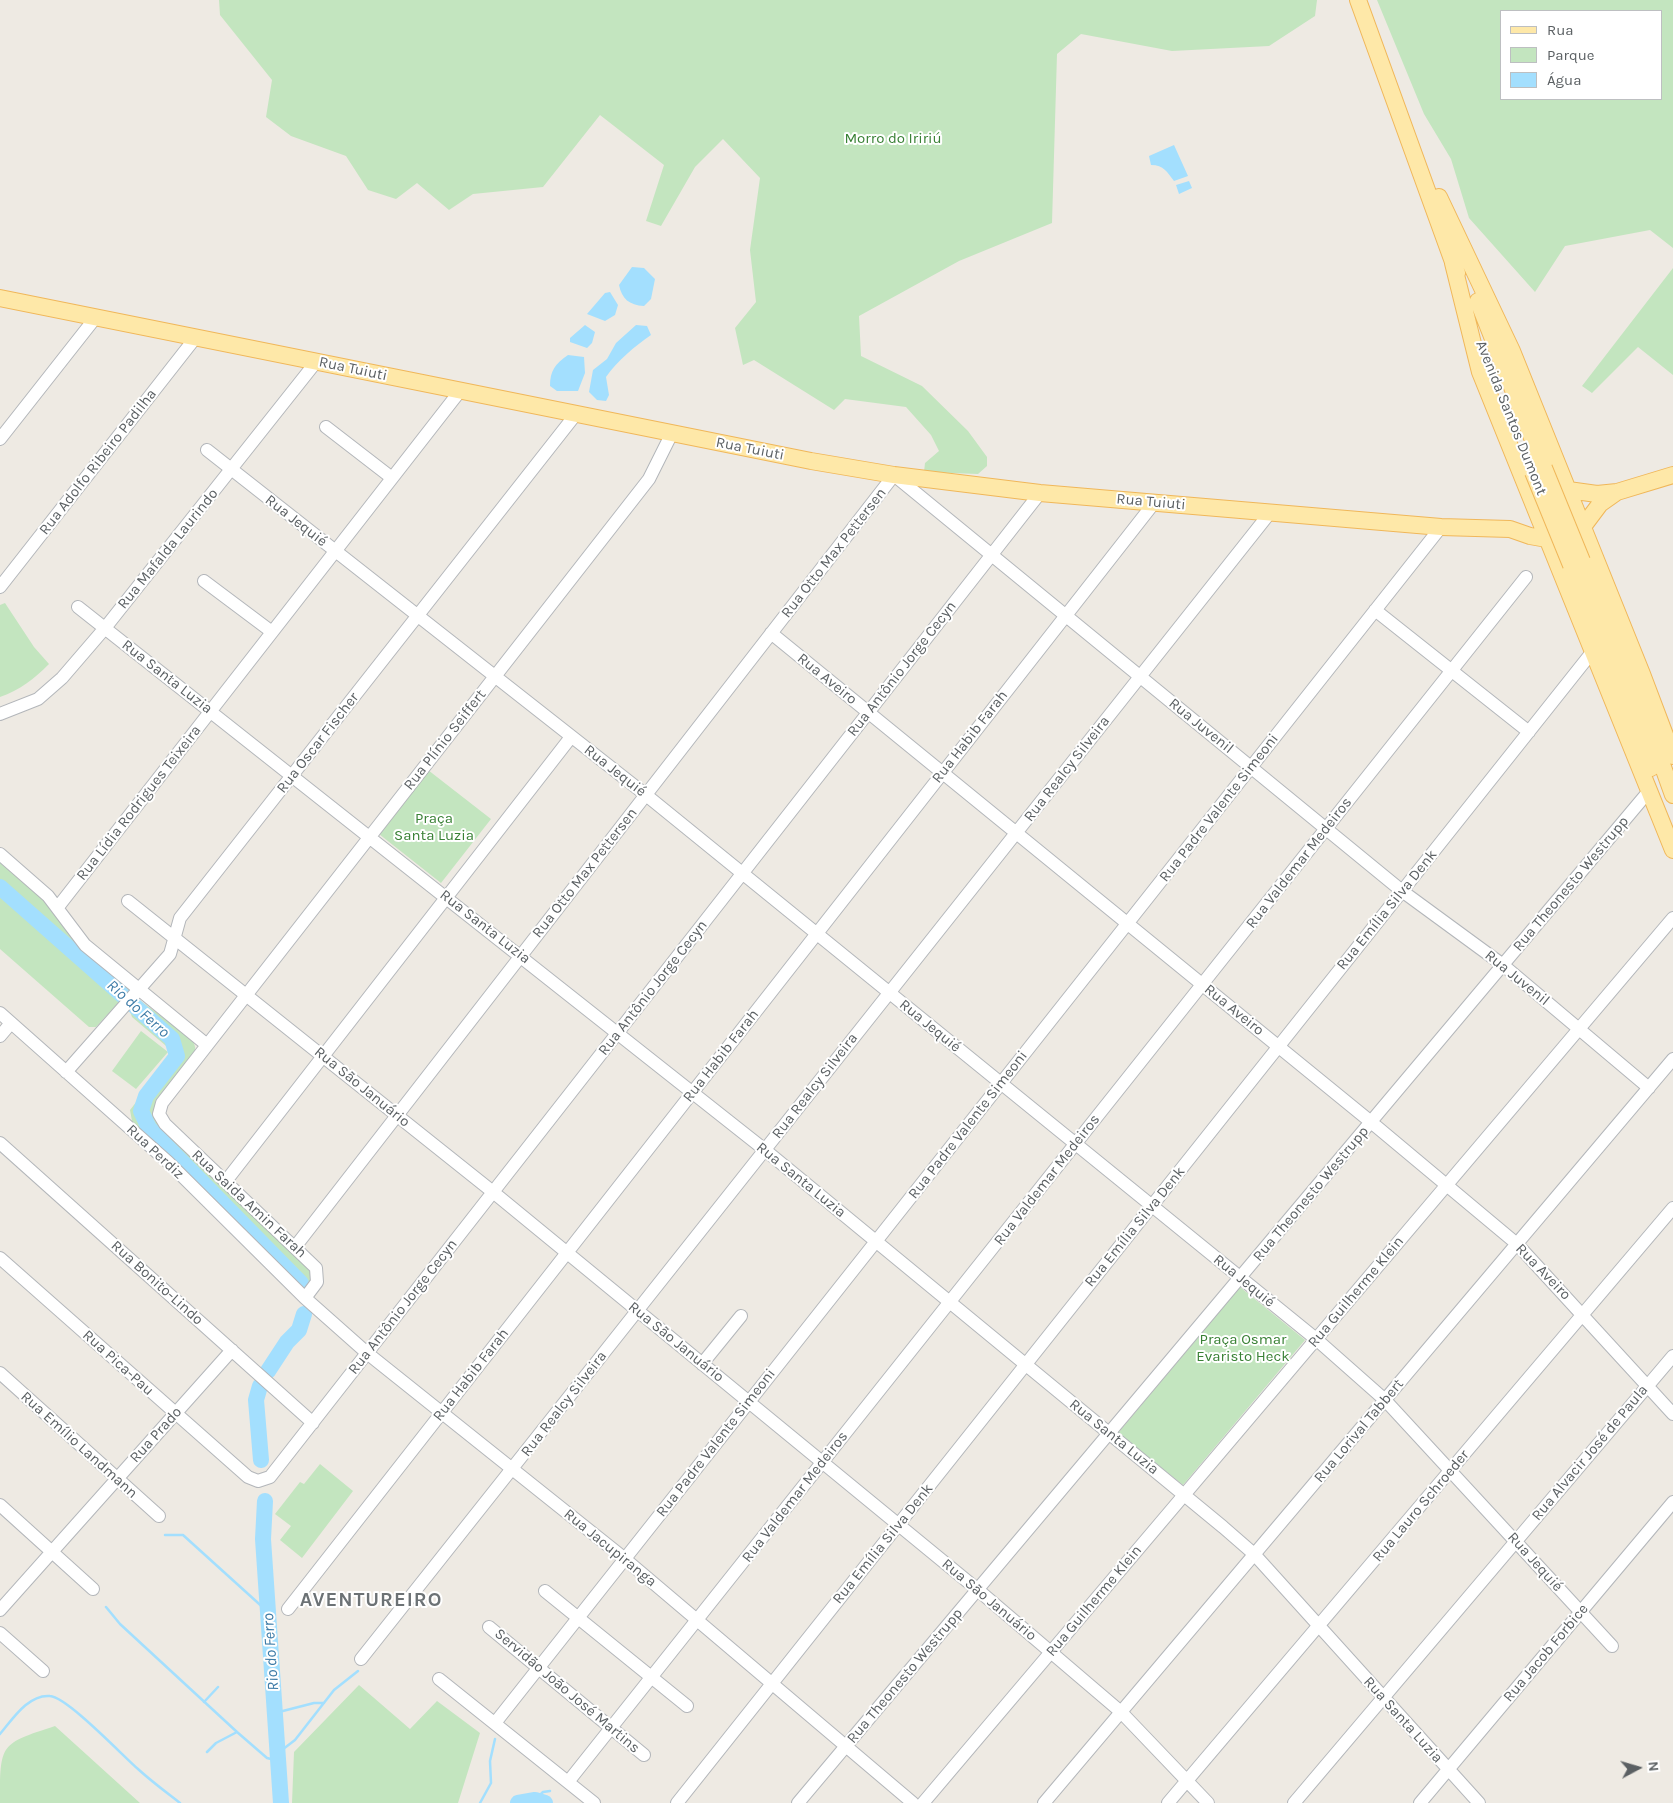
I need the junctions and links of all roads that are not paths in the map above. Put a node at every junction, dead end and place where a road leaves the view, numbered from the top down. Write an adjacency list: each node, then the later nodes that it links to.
1 (1358, 0): 4 (main road, Avenida Santos Dumont)
2 (1368, 0): 3 (main road, Avenida Santos Dumont)
3 (1439, 197): 16 (main road, Avenida Santos Dumont); 20 (main road)
4 (1453, 263): 16 (main road, Avenida Santos Dumont); 24 (main road)
5 (0, 298): 6 (main road, Rua Tuiuti)
6 (96, 317): 7 (main road, Rua Tuiuti); 13 (street)
7 (196, 337): 8 (main road, Rua Tuiuti); 35 (street, Rua Adolfo Ribeiro Padilha)
8 (316, 362): 9 (main road, Rua Tuiuti); 15 (street, Rua Mafalda Laurindo)
9 (460, 391): 10 (main road, Rua Tuiuti); 19 (street, Rua Lídia Rodrigues Teixeira)
10 (576, 414): 12 (main road, Rua Tuiuti); 39 (street, Rua Oscar Fischer)
11 (326, 427): 19 (street)
12 (672, 433): 17 (main road, Rua Tuiuti); 46 (street, Rua Plínio Seiffert)
13 (0, 439)
14 (207, 450): 15 (street, Rua Jequié)
15 (231, 470): 30 (street, Rua Jequié); 40 (street, Rua Mafalda Laurindo)
16 (1539, 470): 32 (main road, Avenida Santos Dumont, bridge)
17 (894, 475): 22 (main road, Rua Tuiuti); 31 (street, Rua Juvenil); 42 (street, Rua Otto Max Pettersen)
18 (1673, 475): 21 (main road, Rua Tuiuti)
19 (392, 478): 30 (street, Rua Lídia Rodrigues Teixeira)
20 (1568, 490): 21 (main road, Rua Tuiuti); 24 (main road, Rua Tuiuti); 26 (main road)
21 (1617, 492): 26 (main road, Rua Tuiuti)
22 (1040, 493): 23 (main road, Rua Tuiuti); 31 (street, Rua Antônio Jorge Cecyn)
23 (1154, 503): 25 (main road, Rua Tuiuti); 38 (street, Rua Habib Farah)
24 (1535, 507): 28 (main road, Rua Tuiuti); 29 (main road)
25 (1269, 514): 27 (main road, Rua Tuiuti); 45 (street, Rua Realcy Silveira)
26 (1583, 527): 29 (main road, Rua Tuiuti); 52 (main road)
27 (1441, 528): 28 (main road, Rua Tuiuti); 37 (street, Rua Padre Valente Simeoni)
28 (1510, 529): 29 (main road, Rua Tuiuti)
29 (1551, 547): 43 (main road)
30 (335, 551): 39 (street, Rua Jequié); 41 (street, Rua Lídia Rodrigues Teixeira)
31 (992, 555): 38 (street, Rua Juvenil); 48 (street, Rua Antônio Jorge Cecyn)
32 (1576, 563): 58 (main road, Avenida Santos Dumont); 60 (main road, Avenida Santos Dumont)
33 (1526, 577): 44 (street, Rua Valdemar Medeiros)
34 (204, 581): 41 (street)
35 (0, 587)
36 (78, 607): 40 (street, Rua Santa Luzia)
37 (1375, 610): 44 (street); 53 (street, Rua Padre Valente Simeoni)
38 (1066, 615): 45 (street, Rua Juvenil); 54 (street, Rua Habib Farah)
39 (418, 616): 46 (street, Rua Jequié); 55 (street, Rua Oscar Fischer)
40 (105, 628): 47 (street, Rua Santa Luzia); 49 (street, Rua Mafalda Laurindo)
41 (272, 632): 47 (street, Rua Lídia Rodrigues Teixeira)
42 (771, 633): 48 (street, Rua Aveiro); 57 (street, Rua Otto Max Pettersen)
43 (1593, 651): 50 (street, Rua Emília Silva Denk); 56 (main road)
44 (1452, 671): 50 (street); 59 (street, Rua Valdemar Medeiros)
45 (1140, 676): 53 (street, Rua Juvenil); 61 (street, Rua Realcy Silveira)
46 (495, 677): 51 (street, Rua Jequié); 62 (street, Rua Plínio Seiffert)
47 (210, 711): 55 (street, Rua Santa Luzia); 69 (street, Rua Lídia Rodrigues Teixeira)
48 (868, 712): 54 (street, Rua Aveiro); 65 (street, Rua Antônio Jorge Cecyn)
49 (0, 714)
50 (1529, 732): 66 (street, Rua Emília Silva Denk)
51 (571, 736): 57 (street, Rua Jequié); 67 (street)
52 (1673, 756)
53 (1251, 767): 59 (street, Rua Juvenil); 71 (street, Rua Padre Valente Simeoni)
54 (942, 773): 61 (street, Rua Aveiro); 72 (street, Rua Habib Farah)
55 (292, 776): 62 (street, Rua Santa Luzia); 73 (street, Rua Oscar Fischer)
56 (1649, 791): 63 (main road); 75 (street, Rua Theonesto Westrupp)
57 (646, 795): 65 (street, Rua Jequié); 74 (street, Rua Otto Max Pettersen)
58 (1673, 795)
59 (1326, 829): 66 (street, Rua Juvenil); 76 (street, Rua Valdemar Medeiros)
60 (1673, 832)
61 (1016, 833): 71 (street, Rua Aveiro); 77 (street, Rua Realcy Silveira)
62 (370, 836): 67 (street, Rua Santa Luzia); 78 (street, Rua Plínio Seiffert)
63 (1673, 850)
64 (0, 854): 69 (street)
65 (743, 873): 72 (street, Rua Jequié); 83 (street, Rua Antônio Jorge Cecyn)
66 (1402, 891): 75 (street, Rua Juvenil); 86 (street, Rua Emília Silva Denk)
67 (446, 897): 74 (street, Rua Santa Luzia); 87 (street)
68 (128, 901): 73 (street, Rua São Januário)
69 (58, 907): 79 (street)
70 (1673, 918): 82 (street, Rua Guilherme Klein)
71 (1127, 923): 76 (street, Rua Aveiro); 90 (street, Rua Padre Valente Simeoni)
72 (816, 934): 77 (street, Rua Jequié); 92 (street, Rua Habib Farah)
73 (175, 939): 78 (street, Rua São Januário); 79 (street, Rua Oscar Fischer)
74 (521, 956): 83 (street, Rua Santa Luzia); 94 (street, Rua Otto Max Pettersen)
75 (1503, 965): 82 (street, Rua Juvenil); 95 (street, Rua Theonesto Westrupp)
76 (1202, 984): 86 (street, Rua Aveiro); 97 (street, Rua Valdemar Medeiros)
77 (889, 993): 90 (street, Rua Jequié); 98 (street, Rua Realcy Silveira)
78 (246, 995): 85 (street, Rua Plínio Seiffert); 87 (street, Rua São Januário)
79 (132, 996): 85 (street); 89 (street, Rua Oscar Fischer)
80 (0, 1013): 81 (street, Rua Perdiz)
81 (11, 1023): 84 (street); 89 (street, Rua Perdiz)
82 (1579, 1028): 91 (street, Rua Juvenil); 100 (street, Rua Guilherme Klein)
83 (618, 1033): 92 (street, Rua Santa Luzia); 101 (street, Rua Antônio Jorge Cecyn)
84 (0, 1036)
85 (207, 1045): 93 (street, Rua Plínio Seiffert)
86 (1279, 1046): 95 (street, Rua Aveiro); 102 (street, Rua Emília Silva Denk)
87 (323, 1056): 94 (street, Rua São Januário); 99 (street)
88 (1673, 1059): 91 (street, Rua Lorival Tabbert)
89 (66, 1072): 110 (street, Rua Perdiz)
90 (1001, 1083): 97 (street, Rua Jequié); 104 (street, Rua Padre Valente Simeoni)
91 (1649, 1088): 105 (street, Rua Lorival Tabbert)
92 (692, 1093): 98 (street, Rua Santa Luzia); 107 (street, Rua Habib Farah)
93 (159, 1114): 99 (street, Rua Saida Amin Farah)
94 (398, 1115): 101 (street, Rua São Januário); 106 (street, Rua Otto Max Pettersen)
95 (1371, 1122): 100 (street, Rua Aveiro); 109 (street, Rua Theonesto Westrupp)
96 (0, 1143): 116 (street, Rua Bonito-Lindo)
97 (1076, 1144): 102 (street, Rua Jequié); 111 (street, Rua Valdemar Medeiros)
98 (765, 1150): 104 (street, Rua Santa Luzia); 112 (street, Rua Realcy Silveira)
99 (226, 1181): 106 (street, Rua Saida Amin Farah)
100 (1447, 1184): 105 (street, Rua Aveiro); 115 (street, Rua Guilherme Klein)
101 (493, 1192): 107 (street, Rua São Januário); 117 (street, Rua Antônio Jorge Cecyn)
102 (1152, 1206): 109 (street, Rua Jequié); 120 (street, Rua Emília Silva Denk)
103 (1673, 1208): 113 (street, Rua Lauro Schroeder)
104 (876, 1242): 111 (street, Rua Santa Luzia); 124 (street, Rua Padre Valente Simeoni)
105 (1517, 1244): 113 (street, Rua Aveiro); 123 (street, Rua Lorival Tabbert)
106 (295, 1247): 110 (street, Rua Saida Amin Farah)
107 (567, 1252): 112 (street, Rua São Januário); 125 (street, Rua Habib Farah)
108 (0, 1258): 126 (street, Rua Pica-Pau)
109 (1240, 1278): 115 (street, Rua Jequié); 129 (street, Rua Theonesto Westrupp)
110 (305, 1298): 117 (street, Rua Jacupiranga)
111 (950, 1302): 120 (street, Rua Santa Luzia); 130 (street, Rua Valdemar Medeiros)
112 (638, 1311): 119 (street, Rua São Januário); 131 (street, Rua Realcy Silveira)
113 (1583, 1314): 122 (street, Rua Aveiro); 132 (street, Rua Lauro Schroeder)
114 (740, 1316): 119 (street)
115 (1316, 1339): 123 (street, Rua Jequié); 135 (street, Rua Guilherme Klein)
116 (232, 1350): 126 (street, Rua Prado); 128 (street, Rua Bonito-Lindo)
117 (367, 1354): 125 (street, Rua Jacupiranga); 128 (street, Rua Antônio Jorge Cecyn)
118 (1673, 1356): 122 (street, Rua Alvacir José de Paula)
119 (702, 1364): 124 (street, Rua São Januário)
120 (1026, 1364): 129 (street, Rua Santa Luzia); 139 (street, Rua Emília Silva Denk)
121 (0, 1373): 133 (street, Rua Emílio Landmann)
122 (1648, 1386): 127 (street, Rua Aveiro); 140 (street, Rua Alvacir José de Paula)
123 (1385, 1400): 132 (street, Rua Jequié); 142 (street, Rua Lorival Tabbert)
124 (749, 1402): 130 (street, Rua São Januário); 143 (street, Rua Padre Valente Simeoni)
125 (442, 1412): 131 (street, Rua Jacupiranga); 147 (street, Rua Habib Farah)
126 (175, 1414): 133 (street, Rua Prado); 134 (street, Rua Pica-Pau)
127 (1673, 1414)
128 (313, 1423): 134 (street, Rua Antônio Jorge Cecyn)
129 (1109, 1434): 135 (street, Rua Santa Luzia); 145 (street, Rua Theonesto Westrupp)
130 (822, 1462): 139 (street, Rua São Januário); 151 (street, Rua Valdemar Medeiros)
131 (512, 1469): 143 (street, Rua Jacupiranga); 157 (street, Rua Realcy Silveira)
132 (1450, 1470): 140 (street, Rua Jequié); 152 (street, Rua Lauro Schroeder)
133 (117, 1478): 138 (street, Rua Emílio Landmann); 141 (street, Rua Prado)
134 (263, 1481)
135 (1184, 1495): 142 (street, Rua Santa Luzia); 156 (street, Rua Guilherme Klein)
136 (1673, 1502): 149 (street, Rua Jacob Forbice)
137 (0, 1505): 141 (street)
138 (159, 1516)
139 (898, 1525): 145 (street, Rua São Januário); 162 (street, Rua Emília Silva Denk)
140 (1516, 1541): 149 (street, Rua Jequié); 163 (street, Rua Alvacir José de Paula)
141 (52, 1552): 144 (street); 148 (street, Rua Prado)
142 (1254, 1554): 152 (street, Rua Santa Luzia); 165 (street, Rua Lorival Tabbert)
143 (625, 1559): 150 (street, Rua Padre Valente Simeoni); 151 (street, Rua Jacupiranga)
144 (93, 1589)
145 (978, 1590): 156 (street, Rua São Januário); 168 (street, Rua Theonesto Westrupp)
146 (545, 1591): 150 (street)
147 (288, 1609)
148 (0, 1610)
149 (1580, 1613): 155 (street, Rua Jequié); 170 (street, Rua Jacob Forbice)
150 (578, 1618): 158 (street, Rua Padre Valente Simeoni); 160 (street)
151 (697, 1620): 160 (street, Rua Valdemar Medeiros); 162 (street, Rua Jacupiranga)
152 (1318, 1626): 163 (street, Rua Santa Luzia); 171 (street, Rua Lauro Schroeder)
153 (489, 1627): 158 (street, Servidão João José Martins)
154 (0, 1633): 159 (street)
155 (1612, 1646)
156 (1050, 1652): 165 (street, Rua São Januário); 177 (street, Rua Guilherme Klein)
157 (361, 1659)
158 (539, 1668): 166 (street, Rua Padre Valente Simeoni); 167 (street, Servidão João José Martins)
159 (43, 1672)
160 (652, 1677): 164 (street); 167 (street, Rua Valdemar Medeiros)
161 (439, 1679): 166 (street)
162 (772, 1684): 168 (street, Rua Jacupiranga); 174 (street, Rua Emília Silva Denk)
163 (1383, 1698): 170 (street, Rua Santa Luzia); 181 (street, Rua Alvacir José de Paula)
164 (687, 1706)
165 (1121, 1712): 171 (street, Rua São Januário); 178 (street, Rua Lorival Tabbert)
166 (495, 1723): 172 (street)
167 (611, 1728): 169 (street, Servidão João José Martins); 172 (street, Rua Valdemar Medeiros)
168 (846, 1746): 175 (street, Rua Theonesto Westrupp); 176 (street, Rua Jacupiranga)
169 (644, 1755)
170 (1448, 1770): 182 (street, Rua Jacob Forbice); 183 (street, Rua Santa Luzia)
171 (1188, 1780): 179 (street, Rua Lauro Schroeder); 180 (street, Rua São Januário)
172 (568, 1782): 173 (street)
173 (594, 1803)
174 (677, 1803)
175 (798, 1803)
176 (913, 1803)
177 (923, 1803)
178 (1044, 1803)
179 (1168, 1803)
180 (1208, 1803)
181 (1294, 1803)
182 (1420, 1803)
183 (1479, 1803)

